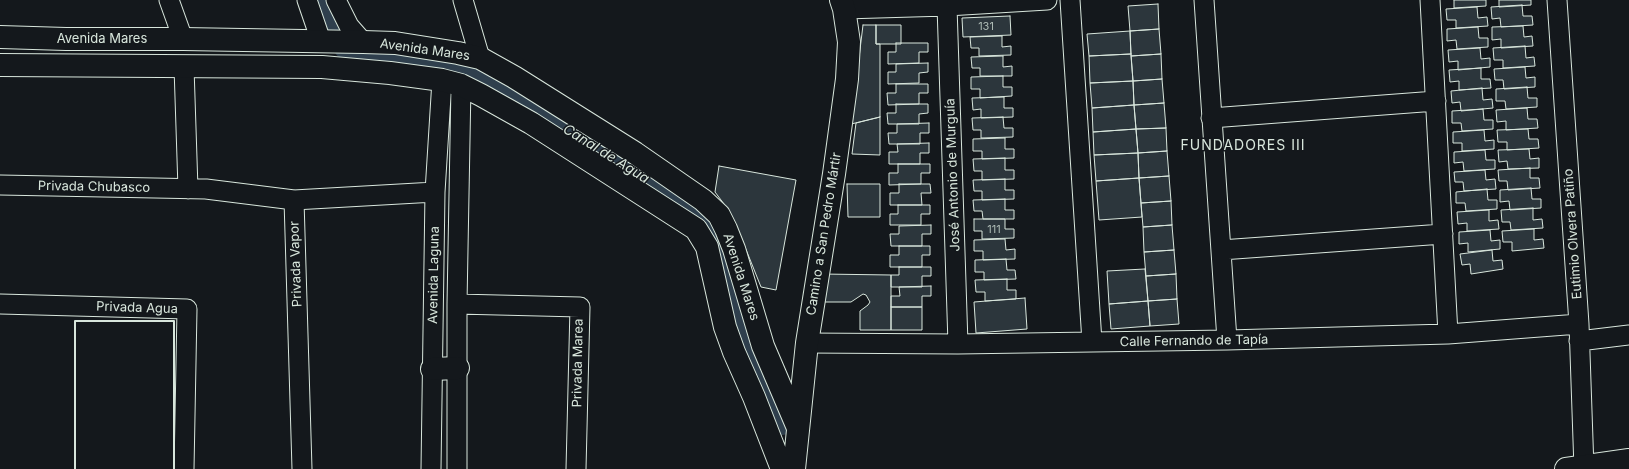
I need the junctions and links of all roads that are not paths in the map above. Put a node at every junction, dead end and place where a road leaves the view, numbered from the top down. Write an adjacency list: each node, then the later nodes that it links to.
1 (169, 0): 14 (street)
2 (307, 0): 15 (street)
3 (336, 0): 16 (street)
4 (462, 0): 17 (street)
5 (1047, 0): 11 (street)
6 (1070, 0): 36 (street)
7 (1204, 0): 23 (street)
8 (1430, 0): 22 (street)
9 (1557, 0): 32 (street, Eutimio Olvera Patiño)
10 (842, 4): 11 (street); 37 (main road, Camino a San Pedro Mártir)
11 (944, 4): 38 (street, José Antonio de Murguía)
12 (0, 38): 13 (main road, Avenida Mares)
13 (66, 39): 14 (main road, Avenida Mares); 19 (main road)
14 (183, 39): 15 (main road, Avenida Mares)
15 (321, 42): 16 (main road, Avenida Mares)
16 (362, 42): 17 (main road, Avenida Mares)
17 (480, 58): 41 (main road, Avenida Mares)
18 (0, 65): 19 (main road, Avenida Mares)
19 (69, 66): 20 (main road, Avenida Mares)
20 (184, 67): 21 (main road, Avenida Mares); 25 (street)
21 (452, 83): 26 (street, Avenida Laguna); 31 (street, Avenida Laguna); 49 (main road, Avenida Mares)
22 (1436, 101): 23 (street); 28 (street)
23 (1211, 118): 29 (street)
24 (0, 185): 25 (street, Privada Chubasco)
25 (188, 189): 27 (street, Privada Chubasco)
26 (435, 192): 27 (street); 40 (street, Avenida Laguna)
27 (294, 200): 45 (street, Privada Vapor)
28 (1443, 234): 29 (street); 33 (street)
29 (1220, 250): 35 (street)
30 (0, 304): 44 (street, Privada Agua)
31 (457, 304): 39 (street, Avenida Laguna); 48 (street, Privada Marea)
32 (1579, 333): 33 (street, Calle Fernando de Tapía); 34 (street, Calle Fernando de Tapía); 43 (street, Eutimio Olvera Patiño)
33 (1448, 334): 35 (street, Calle Fernando de Tapía)
34 (1629, 335)
35 (1227, 340): 36 (street, Calle Fernando de Tapía)
36 (1092, 342): 38 (street, Calle Fernando de Tapía)
37 (807, 343): 38 (street, Calle Fernando de Tapía); 41 (main road, Camino a San Pedro Mártir)
38 (958, 344)
39 (458, 368): 40 (main road); 47 (street, Avenida Laguna)
40 (432, 369): 46 (street, Avenida Laguna)
41 (798, 428): 50 (main road, Camino a San Pedro Mártir)
42 (1629, 460): 43 (main road)
43 (1578, 468)
44 (184, 469)
45 (302, 469)
46 (431, 469)
47 (457, 469)
48 (576, 469)
49 (782, 469)
50 (794, 469)

